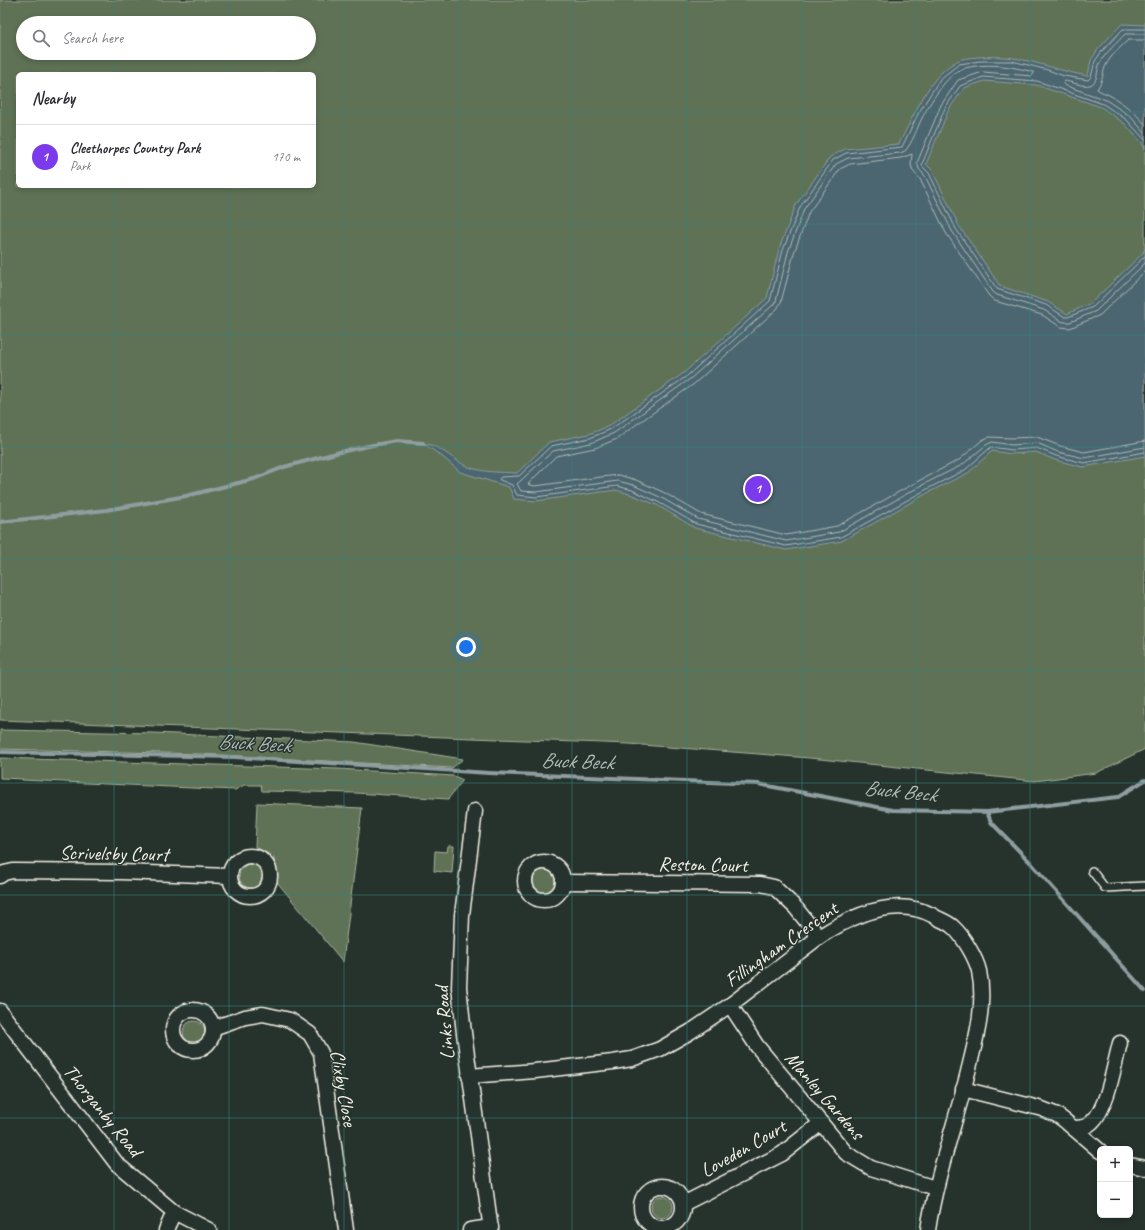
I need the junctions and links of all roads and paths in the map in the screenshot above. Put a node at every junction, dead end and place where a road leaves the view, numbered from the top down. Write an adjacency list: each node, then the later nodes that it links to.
1 (475, 811): 12 (street, Links Road)
2 (1092, 871): 6 (lane)
3 (1, 873): 4 (street, Scrivelsby Court)
4 (229, 876)
5 (564, 882): 7 (street, Reston Court)
6 (1145, 886)
7 (819, 937): 8 (street, Fillingham Crescent); 13 (street, Fillingham Crescent)
8 (730, 1005): 12 (street, Fillingham Crescent); 14 (street, Manley Gardens)
9 (0, 1011): 21 (street, Thorganby Road)
10 (213, 1028): 25 (street, Clixby Close)
11 (1120, 1043): 15 (street)
12 (469, 1076): 22 (street, Links Road)
13 (964, 1089): 15 (street); 19 (street, Fillingham Crescent)
14 (821, 1123): 19 (street, Manley Gardens); 20 (street, Loveden Court)
15 (1074, 1128): 16 (street)
16 (1097, 1148)
17 (1133, 1166): 18 (street)
18 (1145, 1168)
19 (936, 1188): 27 (street, Fillingham Crescent)
20 (683, 1204)
21 (174, 1212): 23 (street); 24 (street, Thorganby Road)
22 (491, 1228): 26 (street)
23 (166, 1230)
24 (209, 1230)
25 (346, 1230)
26 (470, 1230)
27 (928, 1230)

